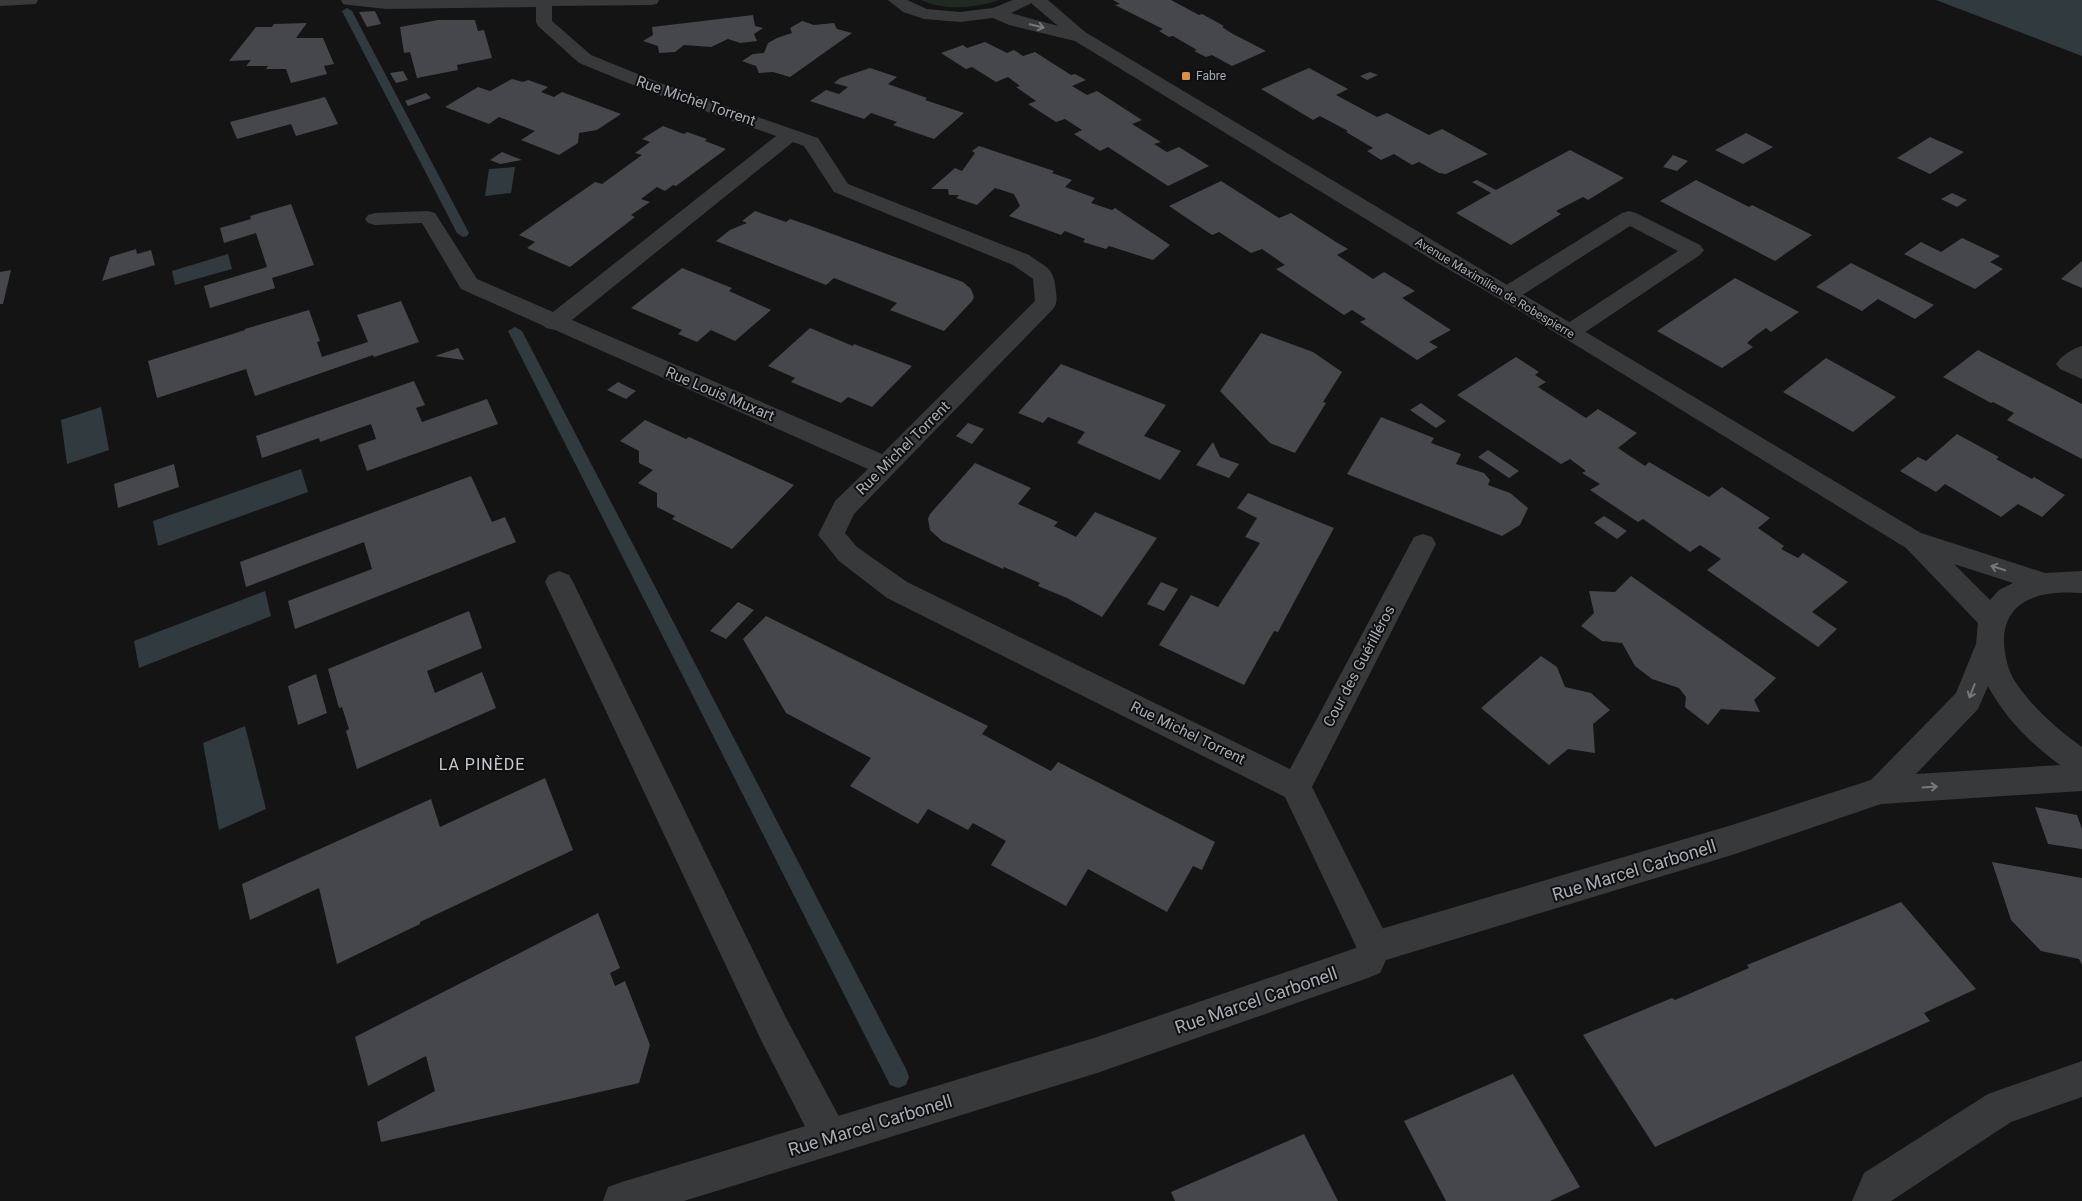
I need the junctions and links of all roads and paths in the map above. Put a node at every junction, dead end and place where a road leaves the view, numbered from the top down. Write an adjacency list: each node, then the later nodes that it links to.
1 (30, 0): 6 (street)
2 (349, 0): 7 (street)
3 (652, 0): 7 (street)
4 (1026, 0): 9 (street)
5 (1038, 0): 10 (street, Avenue Maximilien de Robespierre)
6 (0, 1)
7 (544, 1): 11 (street, Rue Michel Torrent)
8 (895, 1): 9 (street)
9 (996, 13): 10 (street, Avenue Maximilien de Robespierre, one-way to 10)
10 (1079, 36): 13 (street, Avenue Maximilien de Robespierre)
11 (792, 134): 14 (street); 18 (street, Rue Michel Torrent)
12 (375, 219): 14 (street, Rue Louis Muxart)
13 (1508, 294): 15 (street, Avenue Maximilien de Robespierre); 15 (street)
14 (554, 322): 18 (street, Rue Louis Muxart)
15 (1570, 332): 19 (street, Avenue Maximilien de Robespierre)
16 (2082, 354): 17 (street)
17 (2082, 371)
18 (886, 466): 27 (street, Rue Michel Torrent)
19 (1912, 540): 23 (street, Avenue Maximilien de Robespierre, one-way to 19); 24 (street, Avenue Maximilien de Robespierre)
20 (1423, 544): 27 (street, Cour des Guérilléros)
21 (559, 582): 31 (street)
22 (2082, 582): 23 (street)
23 (2044, 583): 24 (street, Rue Marcel Carbonell)
24 (1990, 632): 25 (street); 28 (street, Rue Marcel Carbonell, one-way to 28)
25 (2082, 764)
26 (2082, 777): 28 (street, Rue Marcel Carbonell, one-way to 26)
27 (1296, 787): 29 (street)
28 (1881, 790): 29 (street, Rue Marcel Carbonell)
29 (1374, 948): 31 (street, Rue Marcel Carbonell)
30 (2082, 1079): 33 (street)
31 (830, 1137): 32 (street, Rue Marcel Carbonell)
32 (622, 1201)
33 (1871, 1201)

